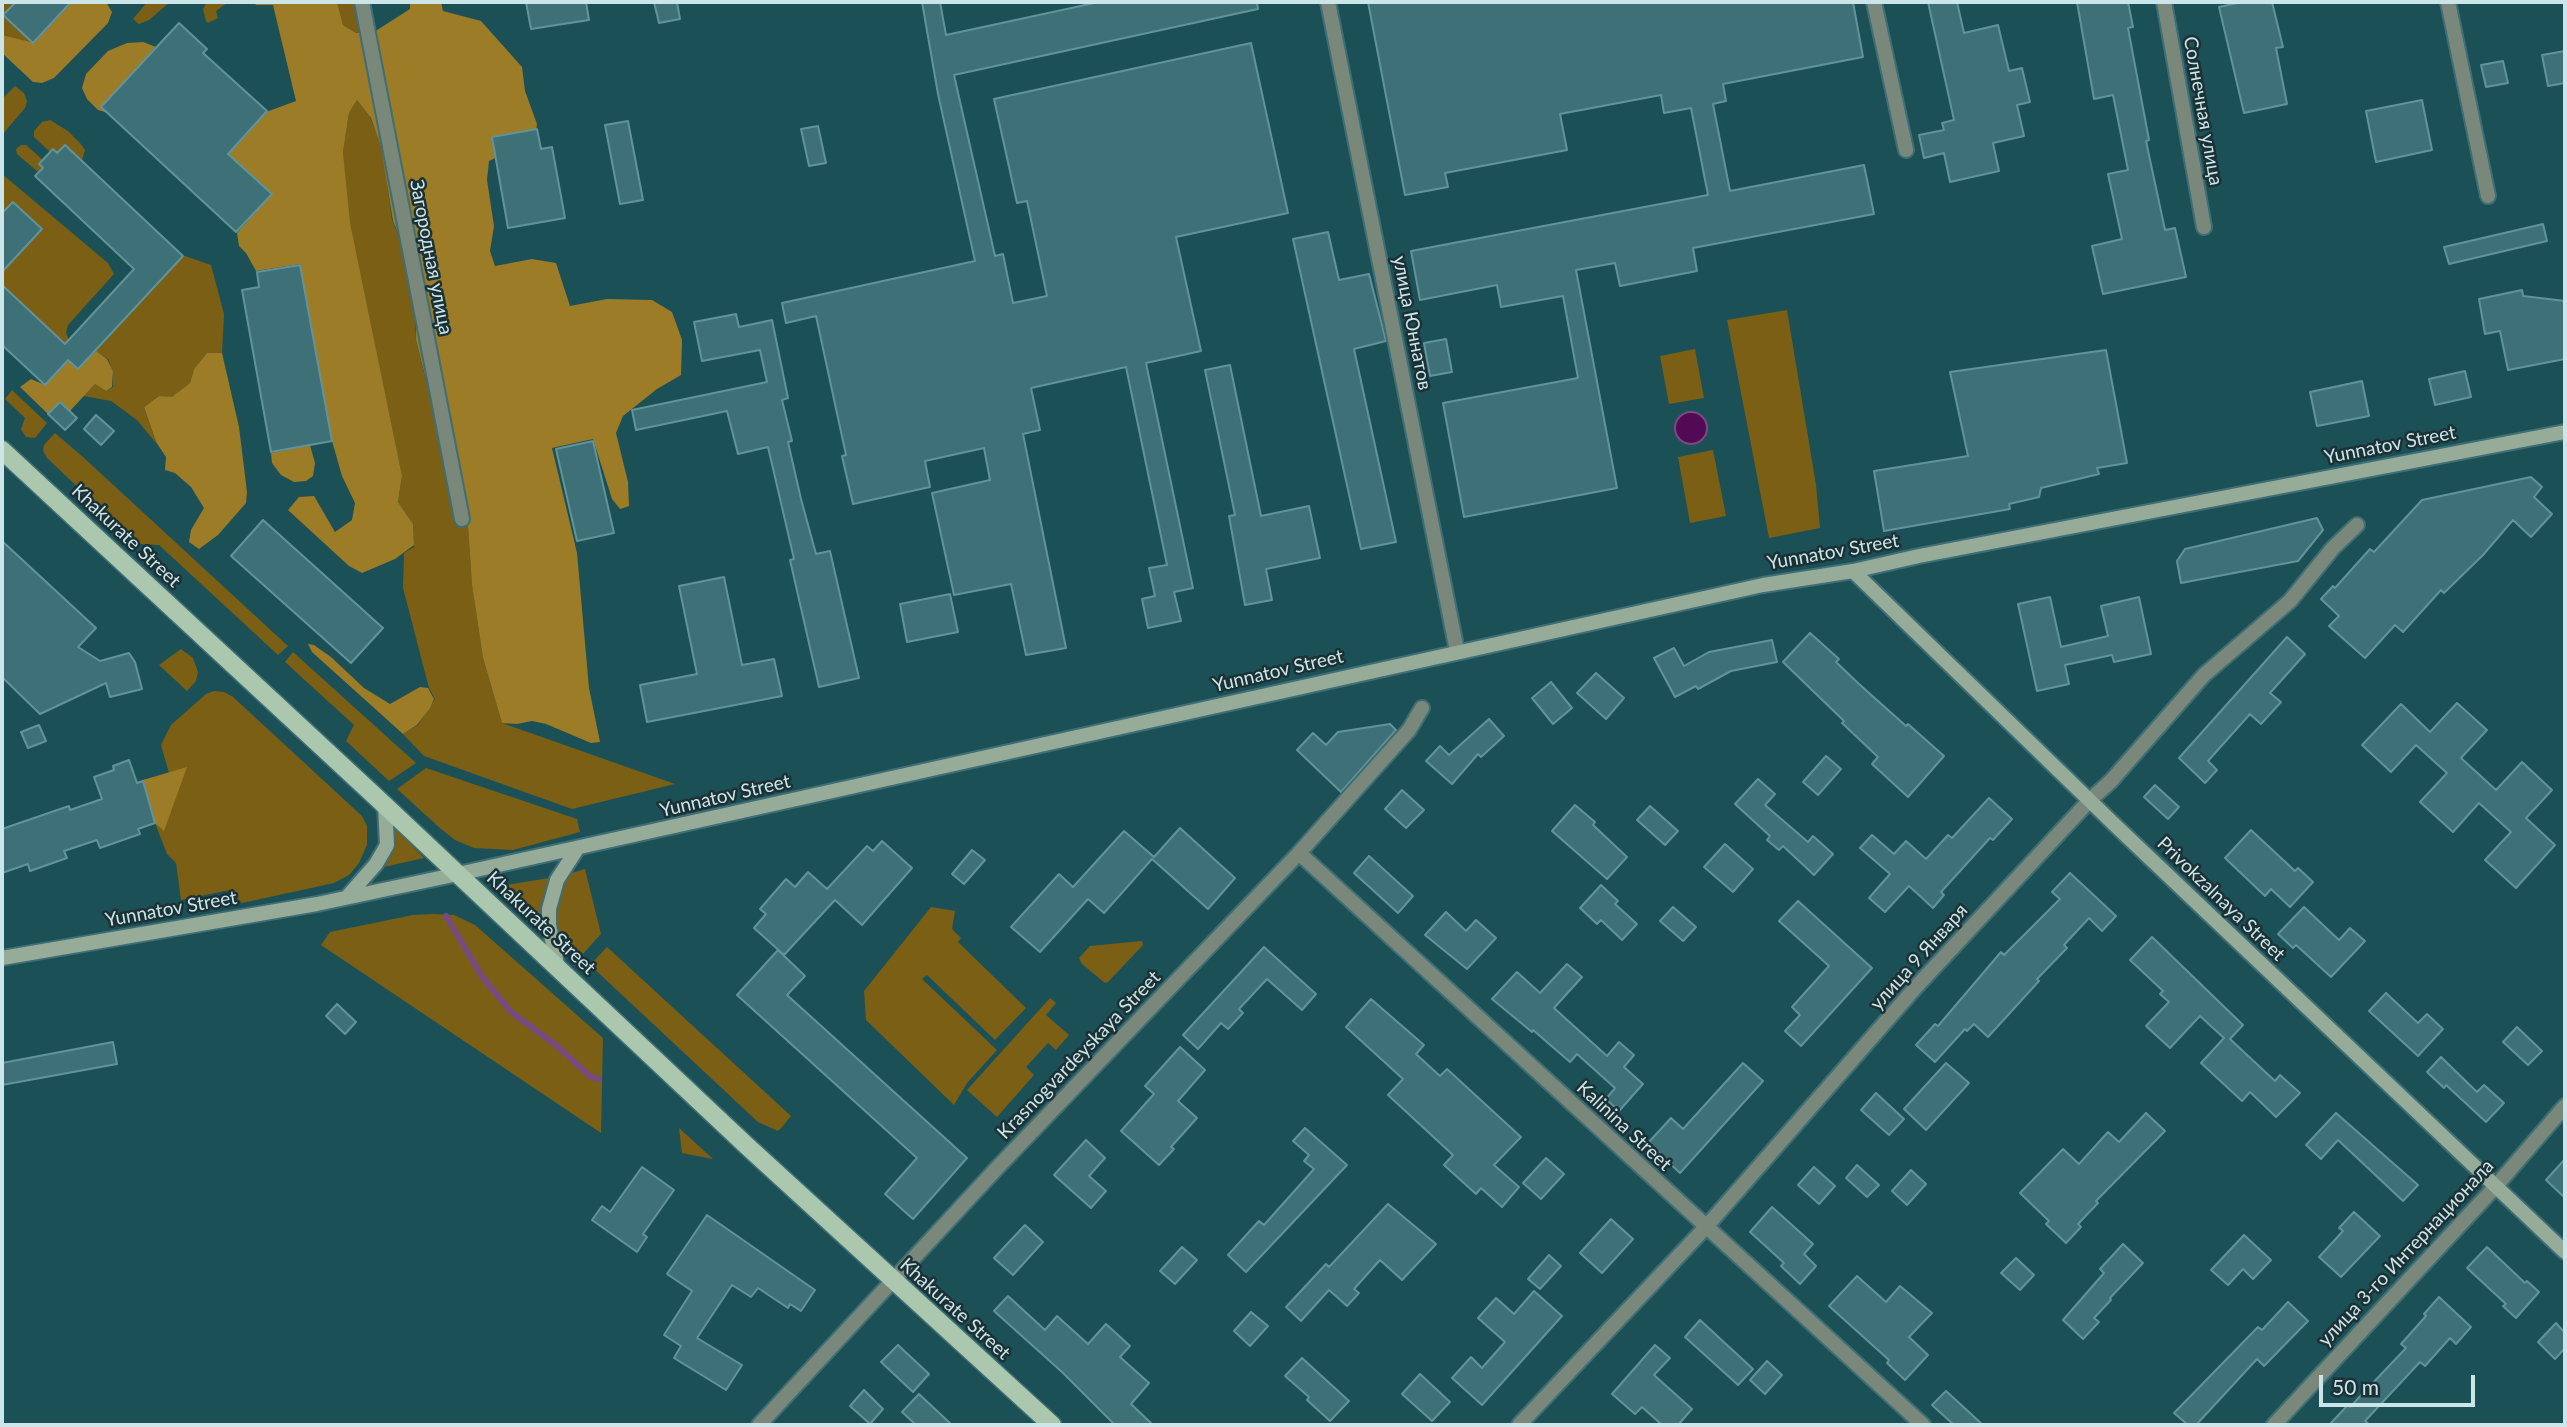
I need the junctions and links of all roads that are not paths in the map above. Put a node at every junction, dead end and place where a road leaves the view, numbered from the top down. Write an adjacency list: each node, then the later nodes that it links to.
1 (362, 2): 11 (street, Загородная улица)
2 (1328, 2): 14 (street, улица Юннатов)
3 (1874, 2): 6 (street)
4 (2164, 2): 8 (street, Солнечная улица)
5 (2448, 2): 7 (street)
6 (1906, 150)
7 (2488, 196)
8 (2204, 227)
9 (2565, 432): 13 (main road, Yunnatov Street)
10 (2, 450): 17 (main road, Khakurate Street)
11 (462, 519)
12 (2357, 525): 16 (street, улица 9 Января)
13 (1853, 571): 14 (main road, Yunnatov Street); 16 (main road, Privokzalnaya Street)
14 (1457, 651): 18 (main road, Yunnatov Street)
15 (1422, 708): 19 (street, Krasnogvardeyskaya Street)
16 (2090, 800): 25 (main road, Privokzalnaya Street); 26 (street, улица 9 Января)
17 (385, 805): 20 (main road, Khakurate Street); 21 (main road)
18 (577, 849): 20 (main road, Yunnatov Street); 23 (main road)
19 (1299, 853): 26 (street, Kalinina Street); 28 (street, Krasnogvardeyskaya Street)
20 (458, 874): 21 (main road, Yunnatov Street); 23 (main road, Khakurate Street)
21 (347, 897): 22 (main road, Yunnatov Street)
22 (2, 958)
23 (558, 969): 28 (main road, Khakurate Street)
24 (2565, 1106): 25 (street, улица 3-го Интернационала)
25 (2496, 1186): 27 (main road, Privokzalnaya Street); 33 (street, улица 3-го Интернационала)
26 (1706, 1227): 31 (street, улица 9 Января); 32 (street, Kalinina Street)
27 (2565, 1252)
28 (892, 1281): 29 (street, Krasnogvardeyskaya Street); 30 (main road, Khakurate Street)
29 (759, 1425)
30 (1052, 1425)
31 (1520, 1425)
32 (1923, 1425)
33 (2274, 1425)

